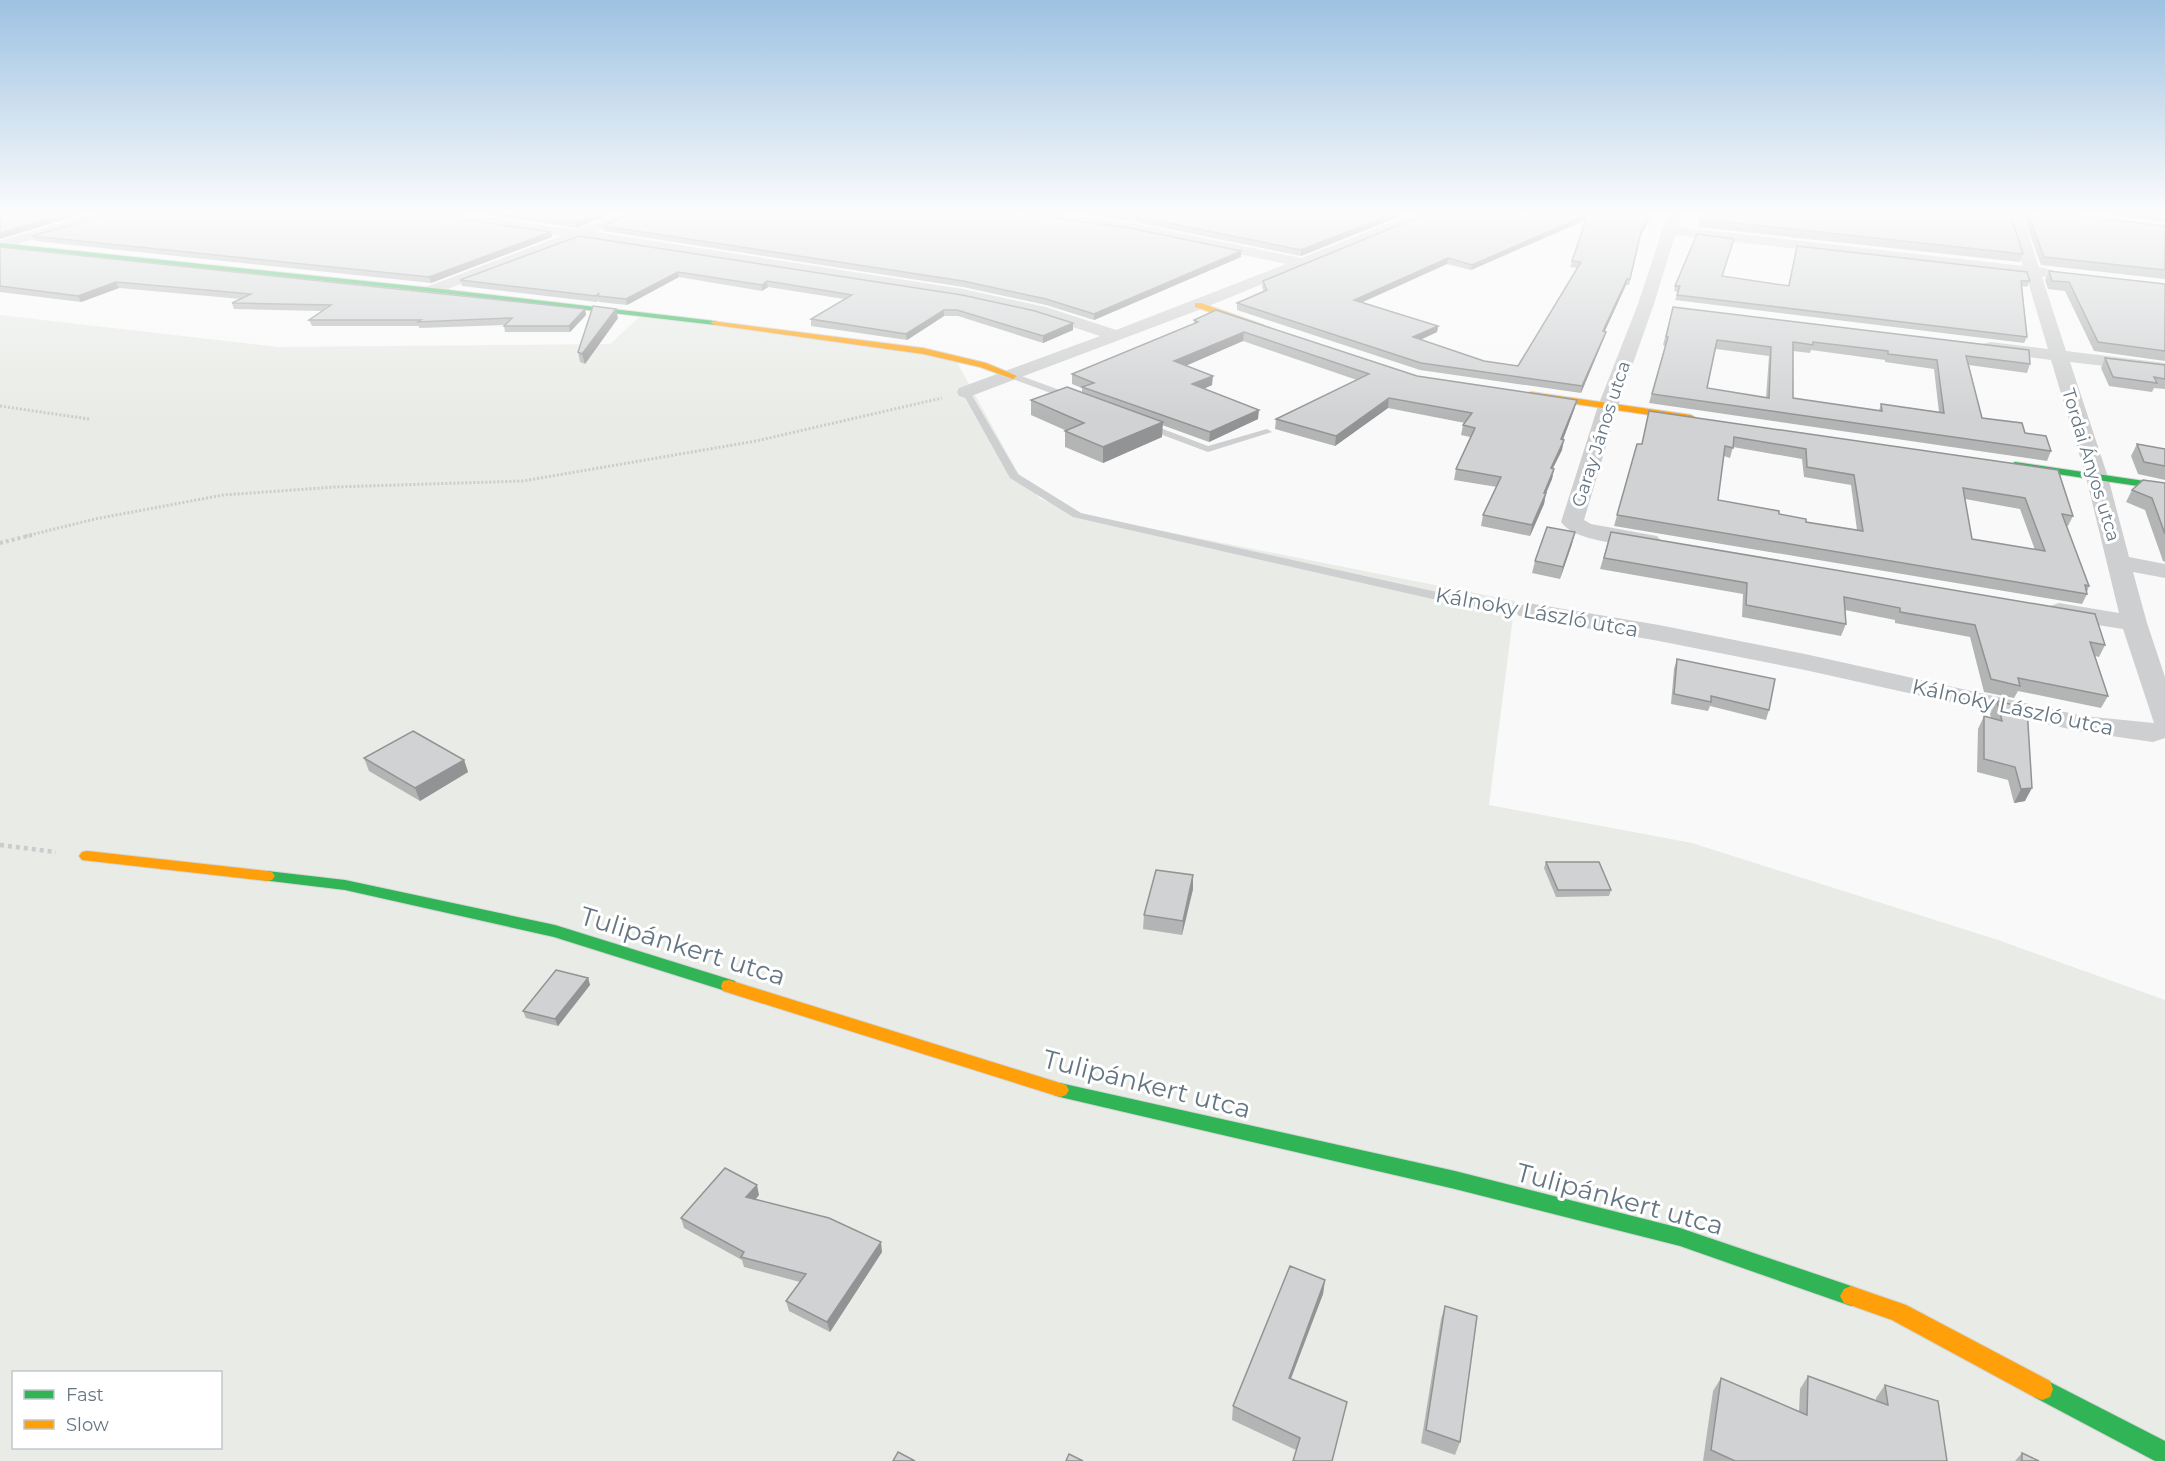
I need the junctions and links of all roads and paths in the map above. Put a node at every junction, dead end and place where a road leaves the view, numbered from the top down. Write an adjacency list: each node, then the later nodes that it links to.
1 (347, 281): 7 (street)
2 (455, 281): 7 (street)
3 (881, 281): 10 (street)
4 (1256, 281): 8 (street)
5 (1657, 281): 19 (street, Garay János utca)
6 (2035, 281): 12 (street, Tordai Ányos utca)
7 (432, 290): 14 (street)
8 (1198, 305): 9 (street); 10 (street)
9 (1274, 330)
10 (1118, 336): 14 (street)
11 (1976, 345): 12 (street)
12 (2058, 355): 13 (street); 25 (street, Tordai Ányos utca)
13 (2165, 368)
14 (1013, 376): 15 (street); 17 (lane)
15 (966, 392): 27 (path); 32 (lane, Kálnoky László utca)
16 (1518, 393): 19 (street)
17 (1085, 403)
18 (0, 406): 20 (path)
19 (1608, 406): 21 (street); 28 (street, Garay János utca)
20 (89, 419)
21 (1701, 420)
22 (1141, 424): 23 (lane)
23 (1267, 432)
24 (2004, 464): 25 (street)
25 (2097, 477): 26 (street); 29 (street, Tordai Ányos utca)
26 (2165, 487)
27 (0, 543)
28 (1666, 544)
29 (2120, 563): 30 (street); 33 (street, Tordai Ányos utca)
30 (2165, 571)
31 (2040, 608): 33 (street)
32 (1528, 611): 35 (street, Kálnoky László utca)
33 (2134, 623): 34 (street, Tordai Ányos utca)
34 (2165, 718)
35 (2165, 729)
36 (0, 845): 37 (path)
37 (87, 856): 38 (street, Tulipánkert utca)
38 (2165, 1454)

